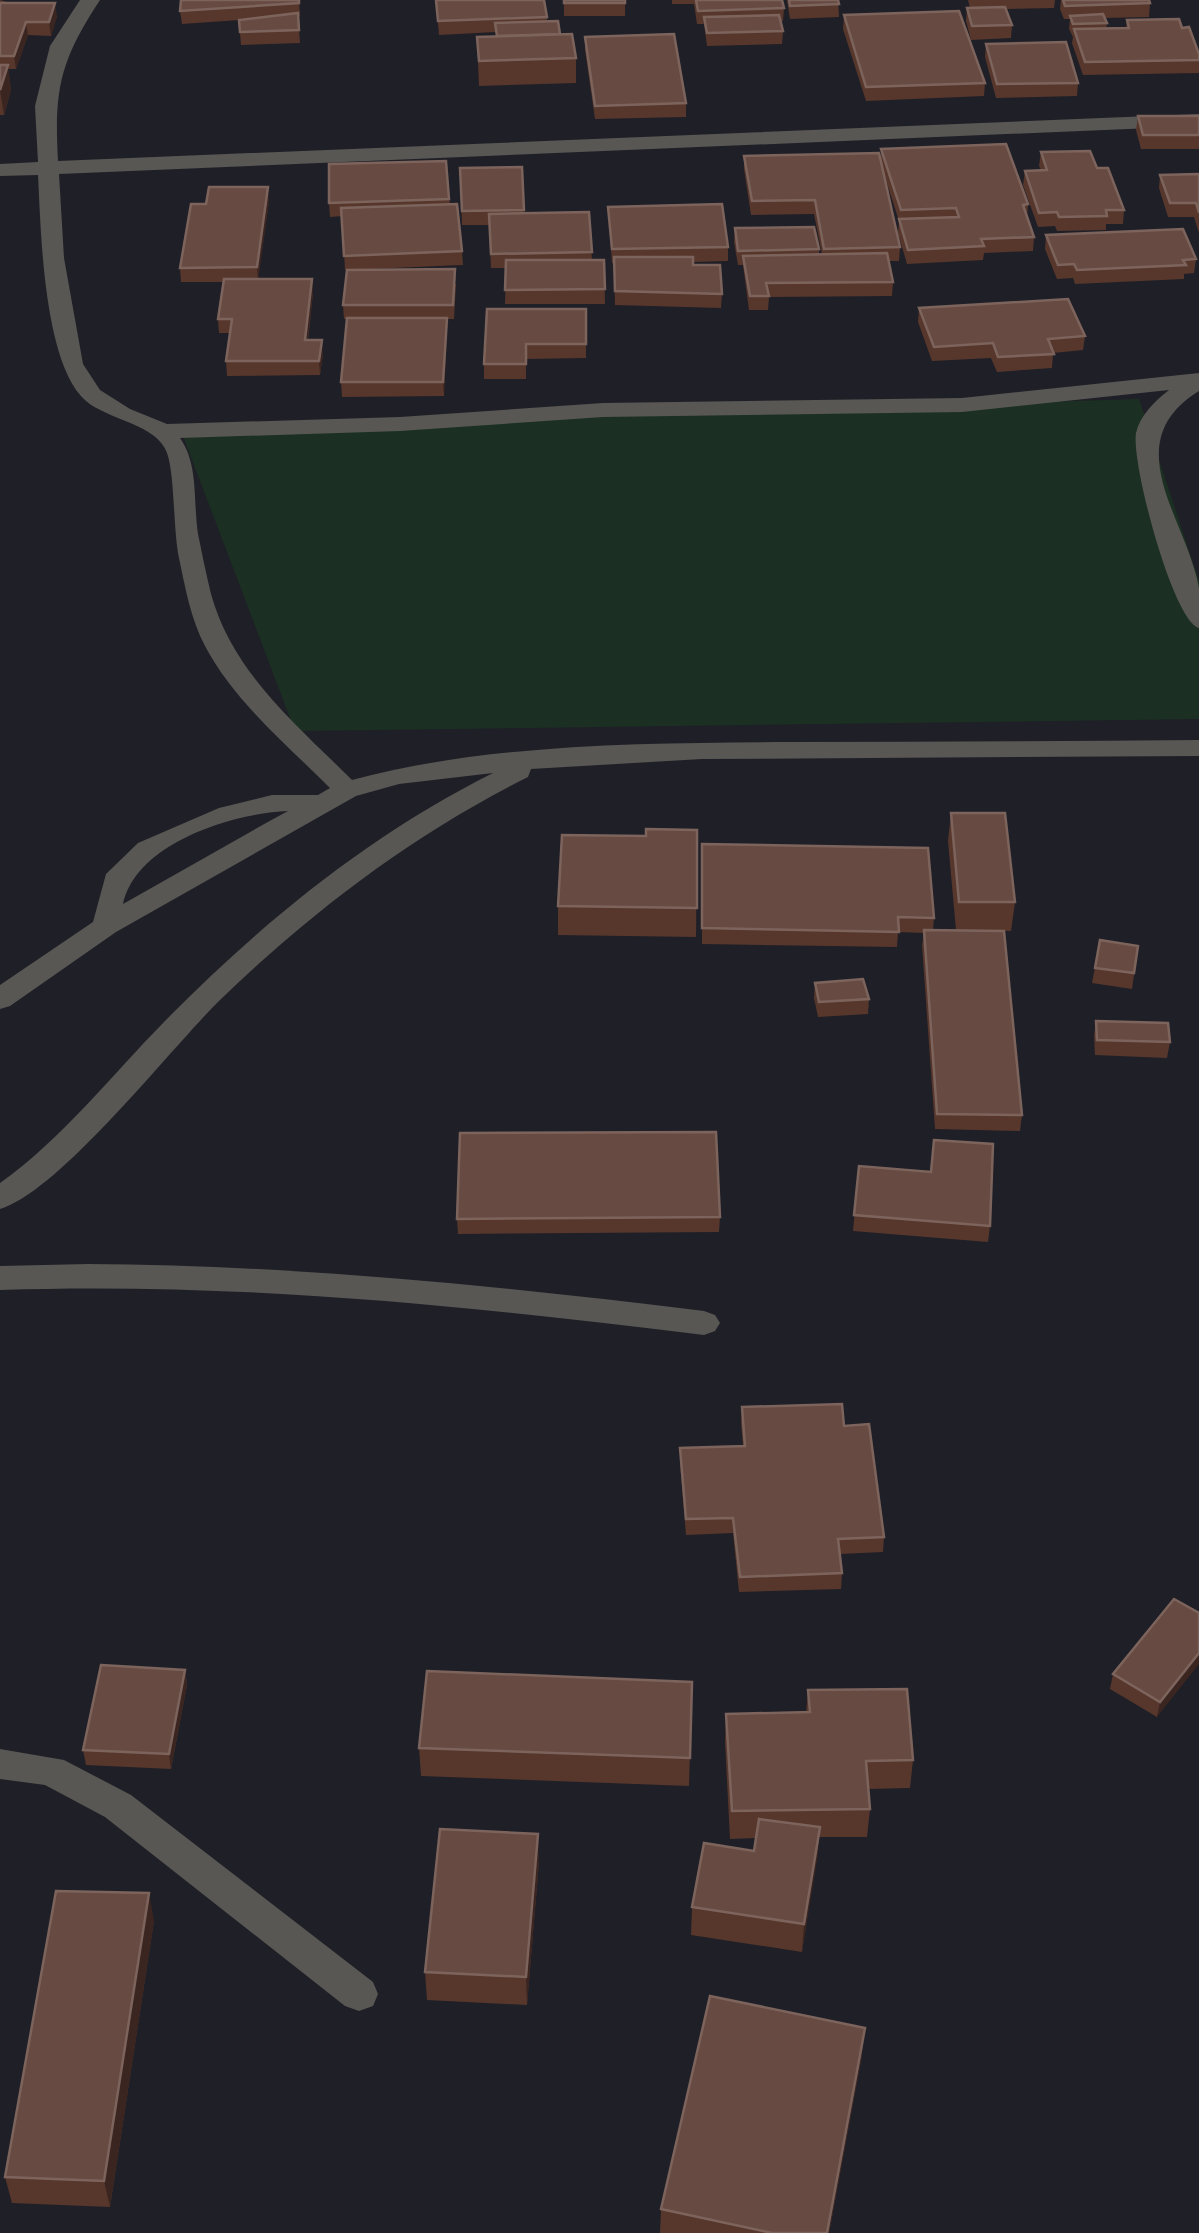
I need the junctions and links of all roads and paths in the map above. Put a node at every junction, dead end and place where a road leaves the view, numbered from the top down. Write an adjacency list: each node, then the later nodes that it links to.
1 (90, 0): 4 (street)
2 (1199, 120): 4 (street)
3 (0, 170): 4 (street)
4 (47, 170): 6 (street)
5 (1199, 380): 6 (street); 7 (street)
6 (164, 431): 10 (street)
7 (1199, 620)
8 (1199, 748): 9 (street)
9 (548, 758): 10 (street); 13 (street)
10 (335, 797): 11 (street); 11 (street)
11 (106, 926): 12 (street)
12 (0, 999)
13 (0, 1198)
14 (0, 1278): 15 (street)
15 (704, 1323)
16 (0, 1764): 17 (street)
17 (359, 1994)

